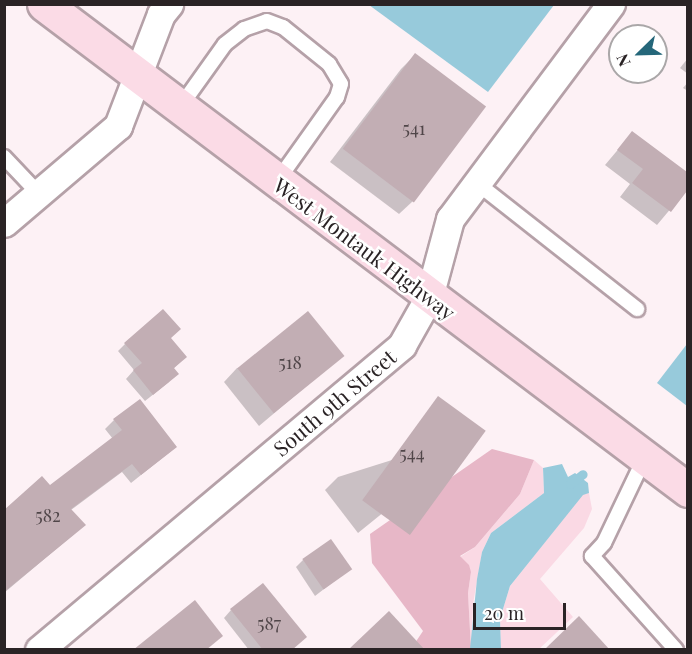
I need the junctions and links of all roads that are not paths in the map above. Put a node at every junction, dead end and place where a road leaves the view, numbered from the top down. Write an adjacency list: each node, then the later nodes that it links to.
1 (44, 4): 4 (main road, West Montauk Highway)
2 (169, 4): 4 (street)
3 (611, 4): 8 (street, South 9th Street)
4 (138, 75): 5 (main road, West Montauk Highway); 9 (street)
5 (179, 107): 7 (main road, West Montauk Highway); 7 (lane)
6 (4, 157): 9 (lane)
7 (277, 182): 11 (main road, West Montauk Highway)
8 (477, 183): 11 (street, South 9th Street); 12 (lane)
9 (39, 194): 10 (street)
10 (4, 222)
11 (429, 297): 13 (main road, West Montauk Highway); 15 (street, South 9th Street)
12 (637, 309)
13 (645, 458): 14 (main road, West Montauk Highway); 16 (lane)
14 (687, 490)
15 (39, 650)
16 (676, 650)

